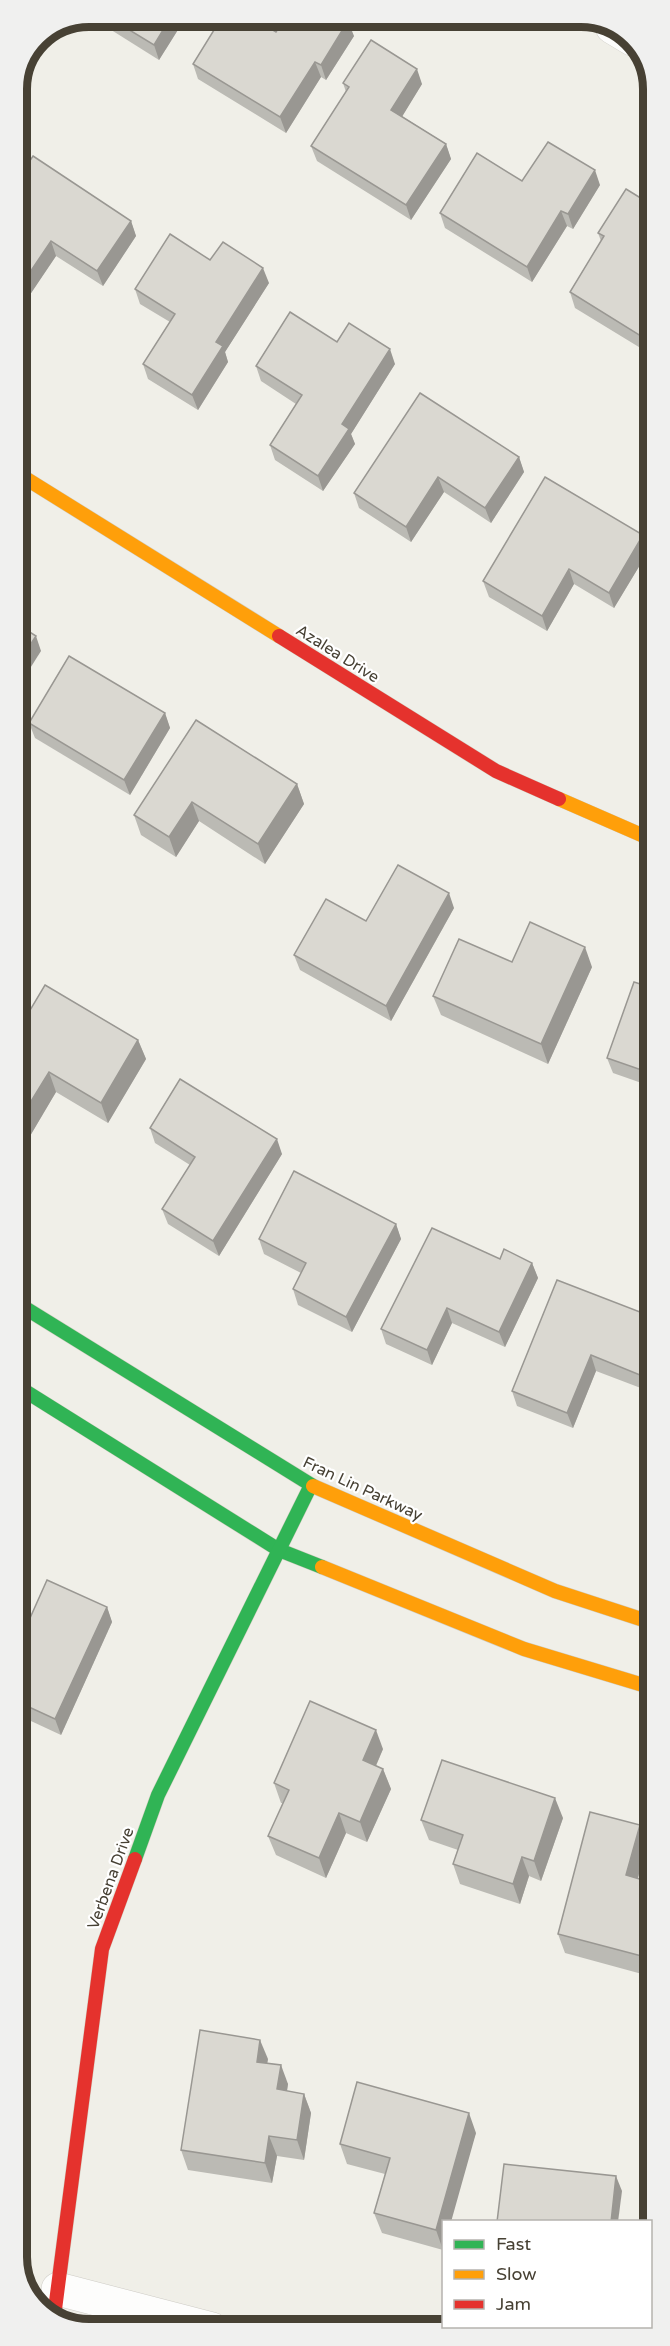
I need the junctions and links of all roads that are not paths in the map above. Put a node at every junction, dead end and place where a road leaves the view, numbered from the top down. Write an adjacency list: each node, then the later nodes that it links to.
1 (27, 479): 2 (street, Azalea Drive)
2 (643, 836)
3 (27, 1310): 5 (street, Fran Lin Parkway)
4 (27, 1392): 6 (street)
5 (310, 1485): 6 (street, Verbena Drive); 7 (street, Fran Lin Parkway)
6 (279, 1550): 8 (street); 9 (street, Verbena Drive)
7 (643, 1620)
8 (643, 1685)
9 (56, 2303): 10 (street)
10 (152, 2319)

